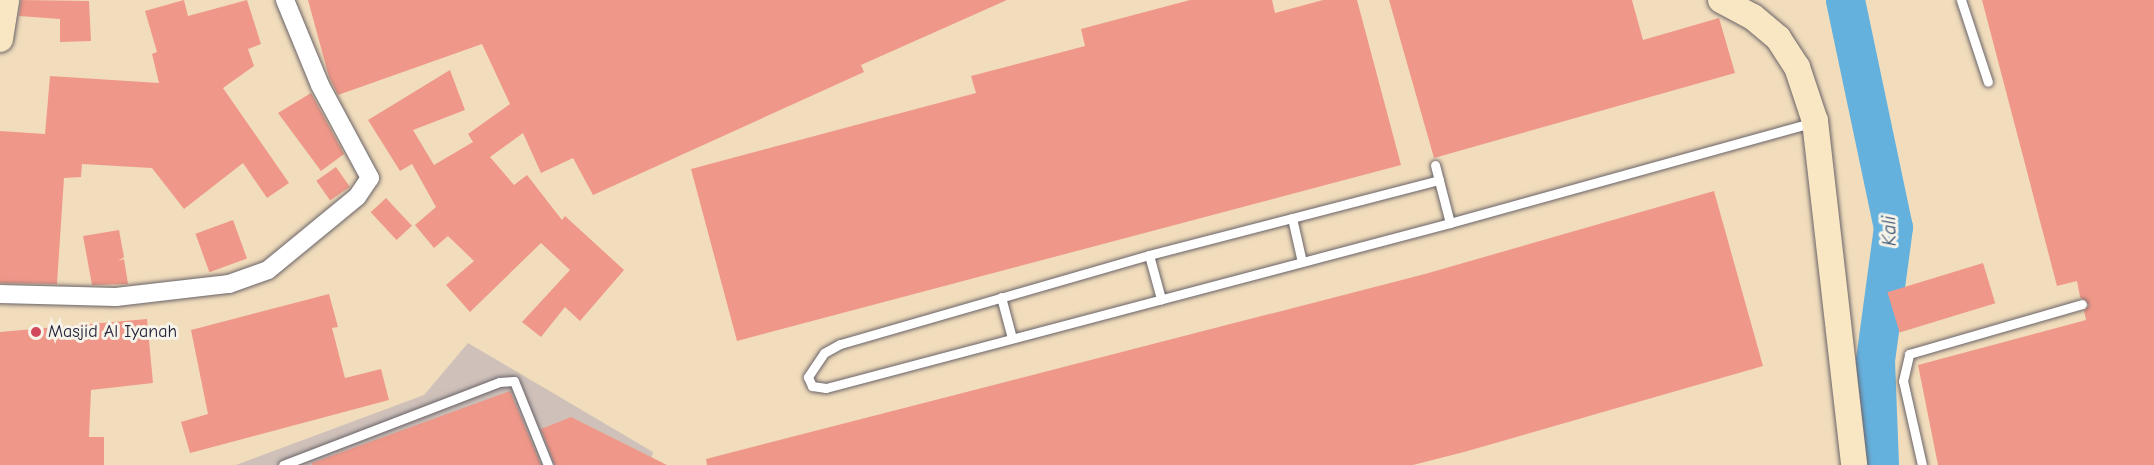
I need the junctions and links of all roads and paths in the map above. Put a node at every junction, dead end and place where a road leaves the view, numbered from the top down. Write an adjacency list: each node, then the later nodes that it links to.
1 (6, 0): 5 (street)
2 (285, 0): 14 (street)
3 (1721, 0): 7 (street)
4 (1961, 0): 6 (lane)
5 (0, 39)
6 (1988, 82)
7 (1815, 121): 11 (lane); 21 (street)
8 (1435, 165): 9 (lane)
9 (1439, 180): 10 (lane); 11 (lane)
10 (1292, 218): 12 (lane); 13 (lane)
11 (1450, 223): 13 (lane)
12 (1149, 255): 15 (lane); 16 (lane)
13 (1302, 262): 16 (lane)
14 (0, 294)
15 (1001, 297): 18 (lane); 18 (lane)
16 (1161, 299): 18 (lane)
17 (2082, 304): 22 (lane)
18 (1012, 338)
19 (284, 465): 20 (lane)
20 (548, 465)
21 (1854, 465)
22 (1922, 465)

